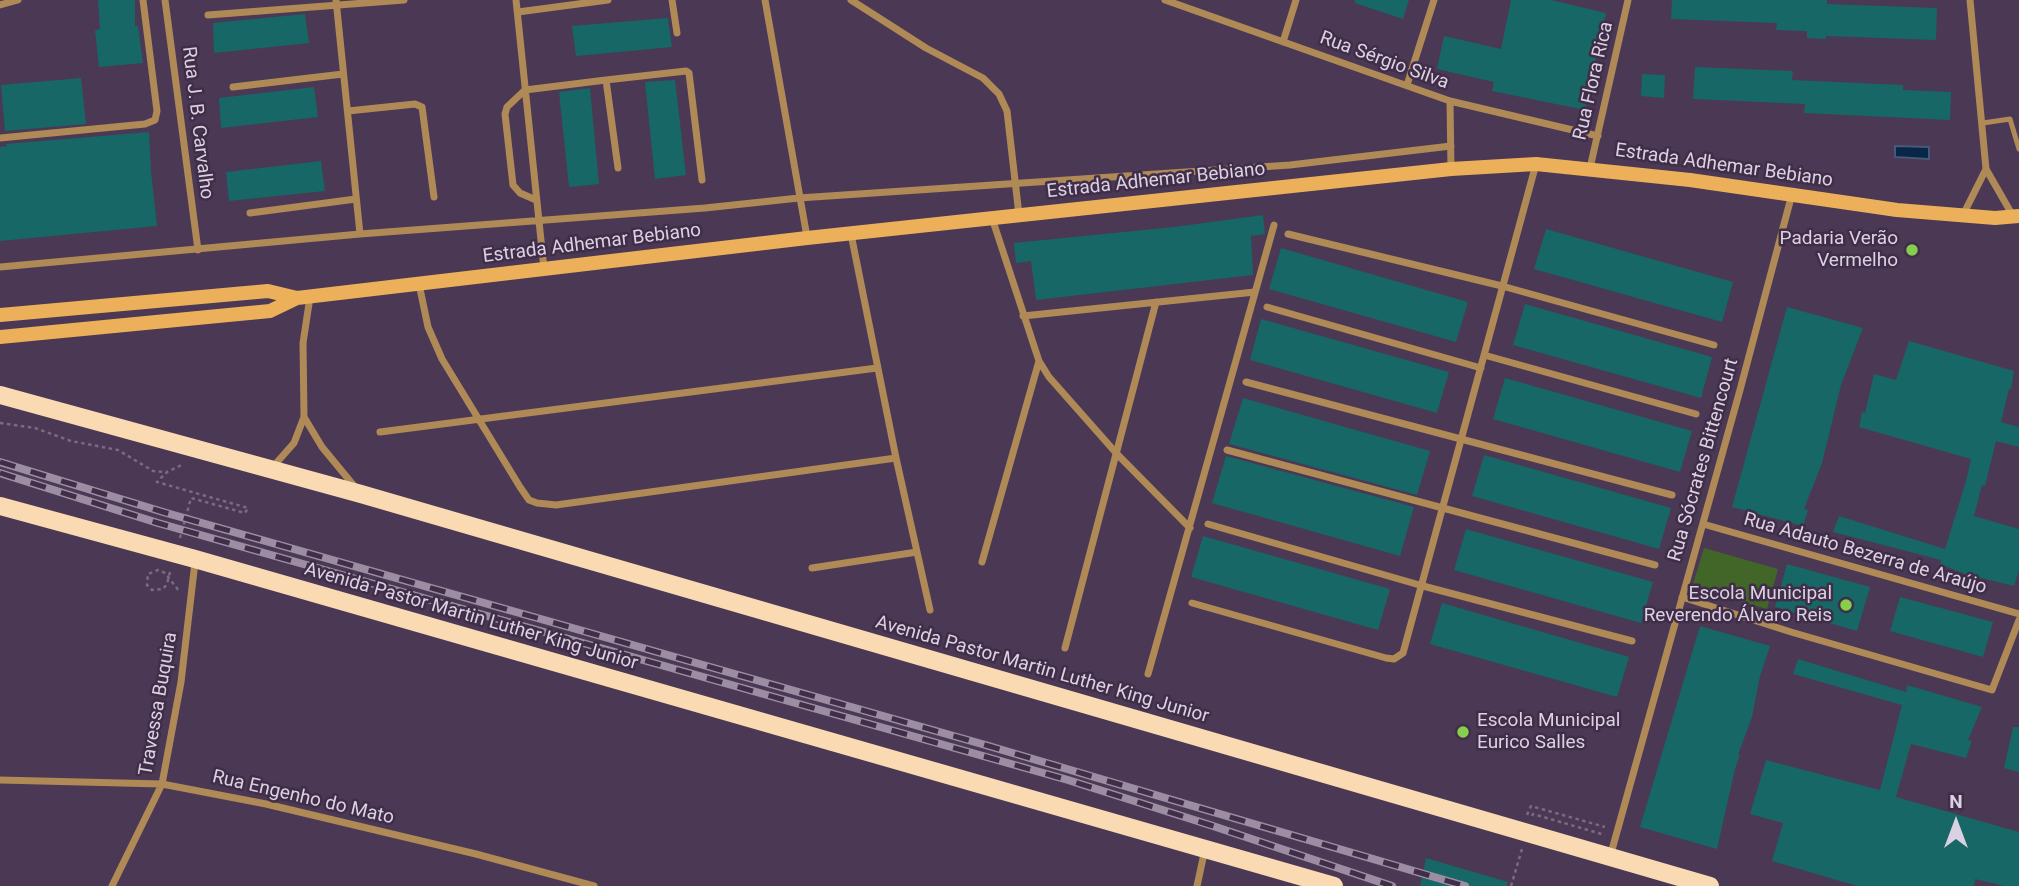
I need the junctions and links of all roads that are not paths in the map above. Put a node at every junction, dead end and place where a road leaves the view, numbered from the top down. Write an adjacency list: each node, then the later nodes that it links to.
1 (18, 0): 16 (street)
2 (143, 0): 30 (street)
3 (165, 0): 56 (street, Rua J. B. Carvalho)
4 (404, 0): 15 (street)
5 (516, 0): 17 (street)
6 (608, 0): 17 (street)
7 (672, 0): 19 (street)
8 (765, 0): 42 (street)
9 (851, 0): 39 (street)
10 (1165, 0): 20 (street, Rua Sérgio Silva)
11 (1296, 0): 20 (street)
12 (1434, 0): 23 (street)
13 (1628, 0): 29 (street, Rua Flora Rica)
14 (1970, 0): 28 (street)
15 (336, 2): 18 (street); 21 (street)
16 (0, 5)
17 (518, 12): 25 (street)
18 (208, 15)
19 (677, 33)
20 (1283, 42): 23 (street, Rua Sérgio Silva)
21 (343, 74): 24 (street); 27 (street)
22 (606, 80): 25 (street); 34 (street); 38 (street)
23 (1407, 85): 26 (street, Rua Sérgio Silva)
24 (233, 88)
25 (525, 90): 44 (street); 44 (street)
26 (1450, 102): 29 (street, Rua Sérgio Silva); 31 (street)
27 (348, 111): 41 (street); 43 (street)
28 (1983, 123): 32 (lane); 36 (street)
29 (1598, 136): 35 (street, Rua Flora Rica)
30 (0, 138)
31 (1451, 146): 37 (street); 39 (street, Estrada Adhemar Bebiano)
32 (2019, 149)
33 (1536, 164): 35 (main road, Estrada Adhemar Bebiano); 37 (main road, Estrada Adhemar Bebiano); 60 (street)
34 (618, 168)
35 (1590, 168): 40 (main road, Estrada Adhemar Bebiano)
36 (1986, 169): 47 (street); 48 (street)
37 (1451, 170): 46 (main road, Estrada Adhemar Bebiano)
38 (702, 180)
39 (1015, 182): 42 (street, Estrada Adhemar Bebiano); 46 (street)
40 (1792, 193): 47 (main road, Estrada Adhemar Bebiano); 89 (street, Rua Sócrates Bittencourt)
41 (434, 197)
42 (799, 198): 50 (street, Estrada Adhemar Bebiano); 55 (street)
43 (356, 199): 45 (street); 52 (street)
44 (536, 200): 50 (street)
45 (250, 213)
46 (1019, 215): 49 (main road, Estrada Adhemar Bebiano)
47 (1963, 216): 48 (main road, Estrada Adhemar Bebiano)
48 (2016, 216)
49 (992, 218): 53 (main road, Estrada Adhemar Bebiano); 66 (street)
50 (538, 220): 52 (street, Estrada Adhemar Bebiano); 58 (street)
51 (1274, 225): 61 (street)
52 (360, 234): 56 (street, Estrada Adhemar Bebiano)
53 (851, 234): 55 (main road, Estrada Adhemar Bebiano); 71 (street)
54 (1288, 234): 60 (street)
55 (807, 238): 58 (main road, Estrada Adhemar Bebiano)
56 (198, 250): 57 (street, Estrada Adhemar Bebiano)
57 (0, 267)
58 (544, 269): 59 (main road, Estrada Adhemar Bebiano)
59 (419, 283): 62 (main road, Estrada Adhemar Bebiano); 77 (street)
60 (1502, 286): 68 (street); 69 (street)
61 (1255, 292): 63 (street); 90 (street)
62 (304, 298): 65 (main road, Estrada Adhemar Bebiano); 67 (main road, Estrada Adhemar Bebiano); 76 (street)
63 (1156, 302): 66 (street); 81 (street)
64 (1267, 307): 72 (street)
65 (0, 315)
66 (1023, 316): 70 (street)
67 (0, 337)
68 (1714, 345)
69 (1484, 355): 72 (street); 75 (street)
70 (1039, 361): 81 (street); 93 (street)
71 (877, 368): 77 (street); 82 (street)
72 (1481, 368): 79 (street)
73 (1246, 382): 79 (street)
74 (0, 395): 83 (main road, Avenida Pastor Martin Luther King Junior)
75 (1696, 414)
76 (304, 416): 83 (street); 84 (street)
77 (480, 419): 78 (street); 82 (street)
78 (380, 432)
79 (1462, 440): 85 (street); 87 (street)
80 (1227, 450): 87 (street)
81 (1117, 454): 90 (street); 103 (street)
82 (896, 458): 91 (street)
83 (270, 469): 84 (main road, Avenida Pastor Martin Luther King Junior)
84 (361, 494): 108 (main road, Avenida Pastor Martin Luther King Junior)
85 (1672, 495)
86 (0, 506): 92 (main road, Avenida Pastor Martin Luther King Junior)
87 (1444, 507): 94 (street); 96 (street)
88 (1208, 524): 96 (street)
89 (1703, 524): 97 (street, Rua Sócrates Bittencourt); 100 (street, Rua Adauto Bezerra de Araújo)
90 (1190, 528): 104 (street)
91 (917, 552): 95 (street); 99 (street)
92 (195, 559): 106 (street, Travessa Buquira); 107 (main road, Avenida Pastor Martin Luther King Junior)
93 (982, 562)
94 (1655, 565)
95 (812, 568)
96 (1423, 586): 98 (street); 102 (street)
97 (1682, 597): 101 (street); 108 (street, Rua Sócrates Bittencourt)
98 (1192, 603)
99 (930, 610)
100 (2019, 614)
101 (2019, 620)
102 (1632, 641)
103 (1065, 648)
104 (1148, 674)
105 (0, 780): 106 (street, Rua Engenho do Mato)
106 (162, 784): 109 (street, Travessa Buquira); 110 (street, Rua Engenho do Mato)
107 (1205, 848): 111 (street); 112 (main road, Avenida Pastor Martin Luther King Junior)
108 (1611, 857): 113 (main road, Avenida Pastor Martin Luther King Junior)
109 (111, 886)
110 (594, 886)
111 (1197, 886)
112 (1335, 886)
113 (1710, 886)

